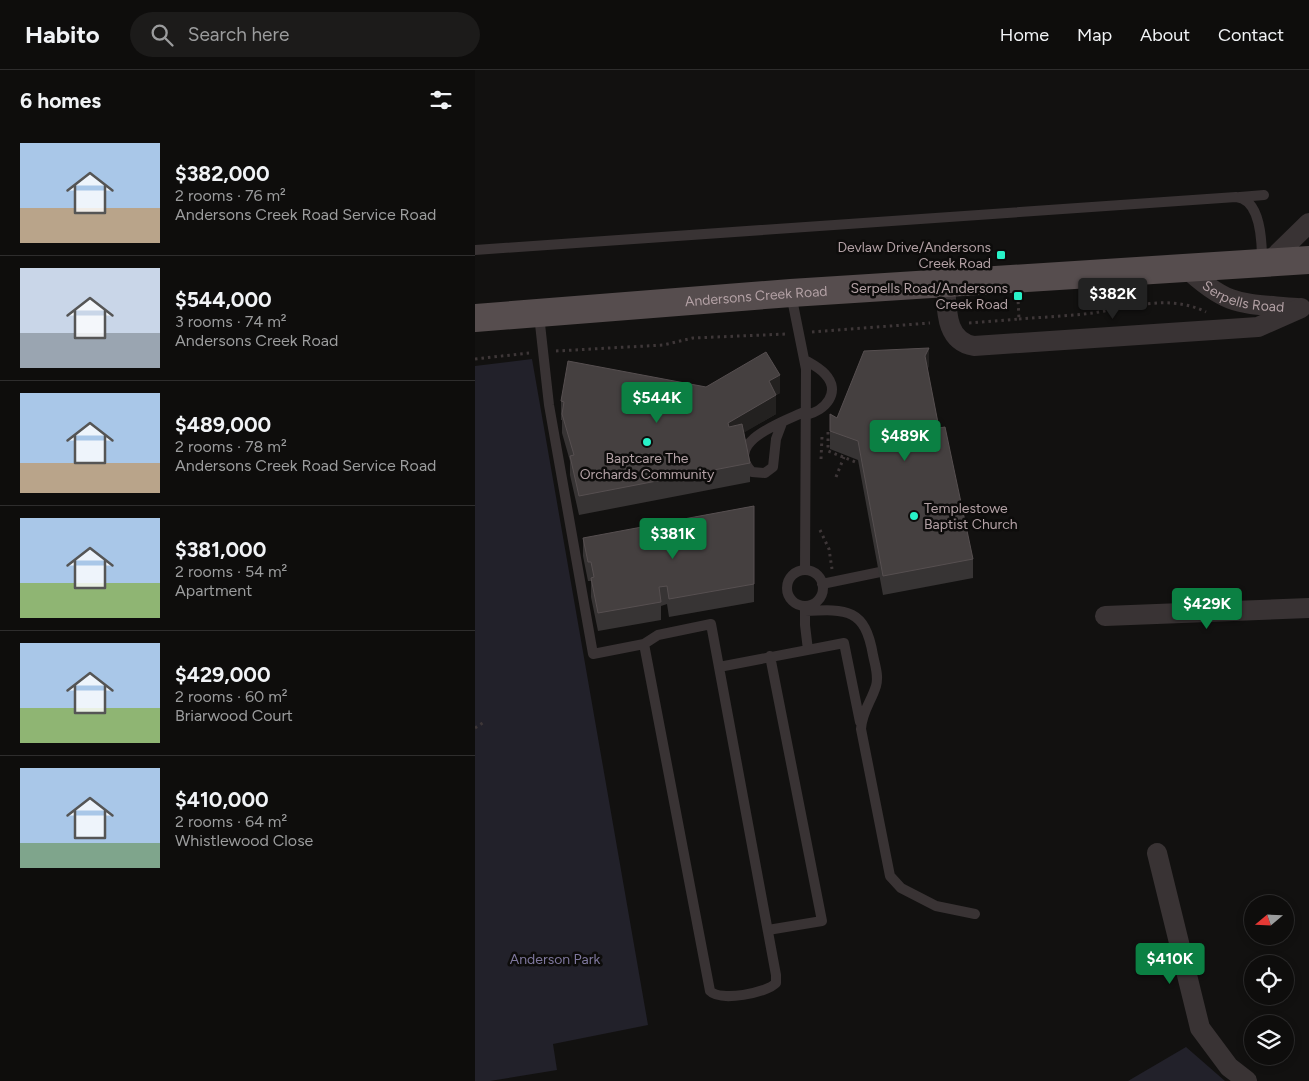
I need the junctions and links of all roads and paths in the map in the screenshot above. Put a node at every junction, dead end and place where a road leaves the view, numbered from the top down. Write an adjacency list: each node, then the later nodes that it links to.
1 (1264, 195): 2 (lane)
2 (1236, 197): 4 (lane); 6 (lane)
3 (1309, 223): 6 (street)
4 (475, 250)
5 (1309, 260): 6 (main road, Andersons Creek Road)
6 (1265, 263): 7 (main road, Andersons Creek Road)
7 (1185, 267): 8 (main road, Andersons Creek Road); 11 (street, Serpells Road)
8 (1017, 278): 9 (main road, Andersons Creek Road); 14 (path)
9 (945, 284): 10 (main road, Andersons Creek Road); 15 (street)
10 (791, 293): 12 (main road, Andersons Creek Road); 17 (lane)
11 (1305, 309): 16 (street)
12 (539, 312): 13 (main road, Andersons Creek Road); 18 (lane)
13 (475, 318)
14 (1019, 319): 15 (path); 16 (path)
15 (949, 323): 16 (street); 17 (path)
16 (1229, 330)
17 (800, 333): 18 (path); 20 (lane)
18 (543, 352): 19 (path); 37 (lane)
19 (475, 359)
20 (805, 360): 21 (lane); 21 (lane)
21 (806, 413): 22 (lane); 30 (lane)
22 (782, 423): 22 (lane)
23 (828, 432): 25 (path)
24 (822, 437): 27 (path)
25 (843, 457): 26 (path); 28 (path)
26 (858, 463)
27 (821, 467)
28 (836, 477)
29 (819, 526): 32 (path)
30 (805, 570): 33 (lane); 34 (lane)
31 (880, 572): 32 (lane)
32 (834, 581): 33 (lane)
33 (822, 584): 34 (lane)
34 (805, 608): 38 (lane); 43 (lane)
35 (1309, 608): 36 (street)
36 (1105, 616)
37 (644, 644): 40 (lane); 46 (lane)
38 (808, 650): 39 (lane); 43 (lane)
39 (770, 656): 40 (lane); 46 (lane)
40 (719, 667): 46 (lane)
41 (484, 722): 42 (path)
42 (475, 728)
43 (862, 733): 45 (lane)
44 (1157, 853): 47 (street)
45 (975, 914)
46 (768, 930)
47 (1247, 1081)

